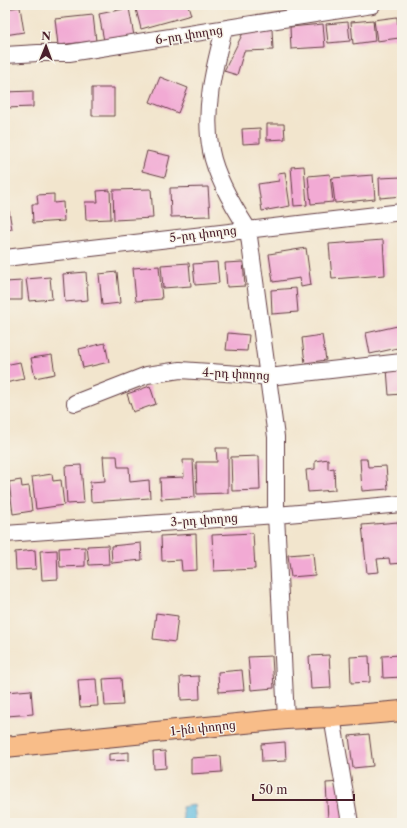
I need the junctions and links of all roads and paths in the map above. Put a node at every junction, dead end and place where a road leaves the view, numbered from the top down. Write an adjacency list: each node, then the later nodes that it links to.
1 (372, 5): 2 (street, 6-րդ փողոց)
2 (224, 29): 3 (street, 6-րդ փողոց); 5 (street)
3 (5, 55)
4 (402, 212): 5 (street, 5-րդ փողոց)
5 (248, 229): 6 (street, 5-րդ փողոց); 8 (street)
6 (5, 258)
7 (402, 362): 8 (street, 4-րդ փողոց)
8 (268, 377): 9 (street, 4-րդ փողոց); 11 (street)
9 (75, 403)
10 (402, 504): 11 (street, 3-րդ փողոց)
11 (276, 515): 12 (street, 3-րդ փողոց); 15 (street)
12 (5, 534)
13 (402, 711): 14 (main road, 1-ին փողոց)
14 (332, 717): 15 (main road, 1-ին փողոց); 17 (street)
15 (286, 719): 16 (main road, 1-ին փողոց)
16 (5, 748)
17 (350, 823)

